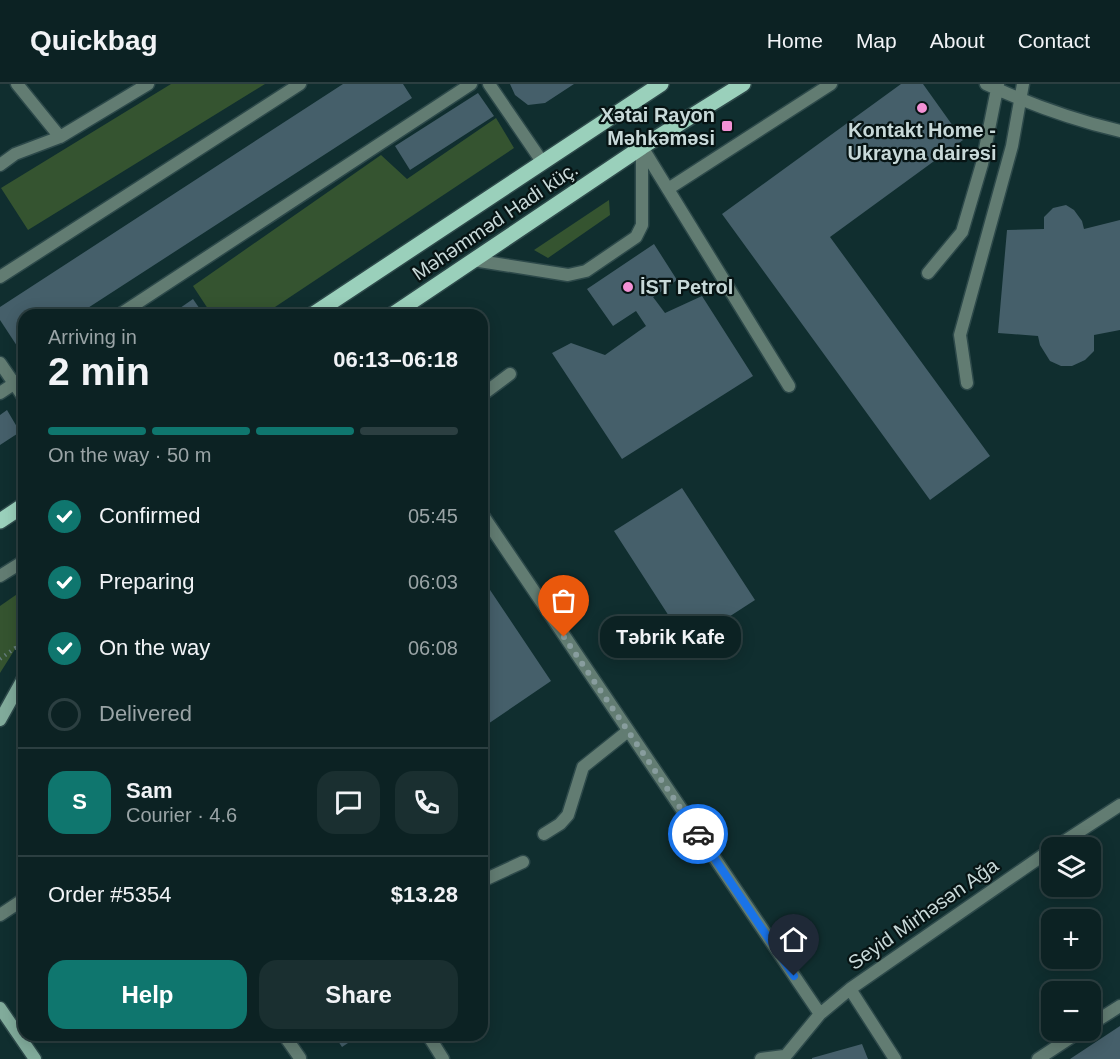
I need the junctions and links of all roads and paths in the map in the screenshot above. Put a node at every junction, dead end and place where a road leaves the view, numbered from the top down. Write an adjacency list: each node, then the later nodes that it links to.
1 (17, 84): 13 (street)
2 (148, 84): 13 (street)
3 (300, 84): 20 (street)
4 (471, 84): 21 (street)
5 (489, 84): 15 (street)
6 (661, 84): 15 (main road, Məhəmməd Hadi küç.)
7 (743, 84): 14 (main road, Məhəmməd Hadi küç.)
8 (831, 84): 17 (street)
9 (1023, 84): 11 (street)
10 (994, 86): 11 (street); 19 (street)
11 (1020, 99): 12 (street); 28 (street)
12 (1120, 130)
13 (60, 137): 16 (street)
14 (642, 147): 17 (street); 18 (main road, Məhəmməd Hadi küç.); 18 (street)
15 (543, 163): 22 (main road, Məhəmməd Hadi küç.)
16 (0, 165)
17 (668, 189): 29 (street)
18 (472, 260): 23 (main road, Məhəmməd Hadi küç.)
19 (928, 273)
20 (0, 277)
21 (128, 309)
22 (321, 309)
23 (401, 309)
24 (0, 363): 26 (street)
25 (510, 374): 30 (street)
26 (18, 379)
27 (18, 381): 31 (street)
28 (967, 383)
29 (789, 386)
30 (488, 390)
31 (0, 393)
32 (18, 509): 33 (main road)
33 (0, 521)
34 (488, 523): 41 (street)
35 (18, 565): 36 (street)
36 (0, 576)
37 (18, 648): 38 (path)
38 (0, 658)
39 (18, 688): 40 (street)
40 (0, 720)
41 (628, 731): 43 (street); 53 (street)
42 (1120, 805): 44 (street, Seyid Mirhəsən Ağa)
43 (544, 834)
44 (1070, 837)
45 (1041, 856): 50 (street, Seyid Mirhəsən Ağa)
46 (523, 862): 47 (street)
47 (488, 878)
48 (18, 903): 49 (street)
49 (0, 915)
50 (850, 989): 53 (street, Seyid Mirhəsən Ağa); 65 (street)
51 (1120, 1006): 54 (street)
52 (0, 1008): 55 (street)
53 (820, 1014): 61 (street, Seyid Mirhəsən Ağa)
54 (1101, 1018)
55 (18, 1034)
56 (23, 1041): 62 (street)
57 (288, 1041): 60 (street)
58 (432, 1041): 63 (street)
59 (1065, 1041): 66 (street)
60 (300, 1058)
61 (784, 1058): 64 (street)
62 (35, 1059)
63 (443, 1059)
64 (761, 1059)
65 (895, 1059)
66 (1038, 1059)

